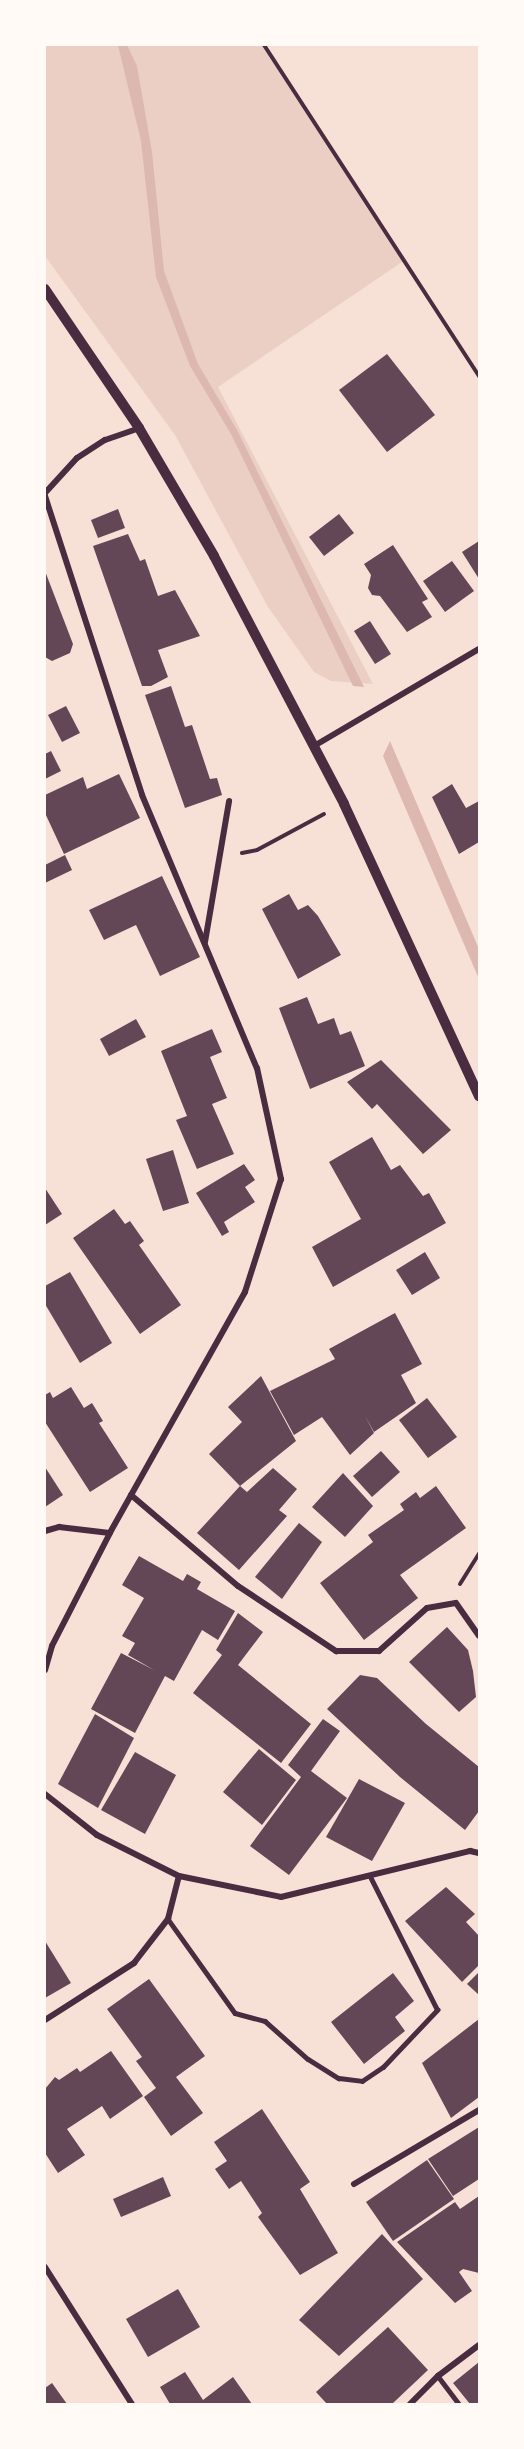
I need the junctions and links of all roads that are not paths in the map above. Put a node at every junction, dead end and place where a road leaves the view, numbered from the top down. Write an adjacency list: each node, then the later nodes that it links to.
1 (45, 289): 2 (street)
2 (139, 428): 3 (street); 5 (street)
3 (45, 495): 7 (street)
4 (479, 649): 5 (street)
5 (314, 746): 8 (street)
6 (229, 801): 7 (street)
7 (205, 943): 9 (street)
8 (479, 1096)
9 (131, 1495): 11 (street); 12 (street)
10 (45, 1531): 11 (street)
11 (110, 1533): 13 (street)
12 (479, 1636)
13 (45, 1670)
14 (45, 1794): 16 (street)
15 (479, 1853): 17 (street)
16 (179, 1876): 17 (street); 18 (street)
17 (370, 1877): 18 (lane)
18 (168, 1919): 19 (street)
19 (45, 2020)
20 (479, 2110): 21 (street)
21 (354, 2184)
22 (45, 2266): 25 (street)
23 (479, 2345): 24 (street)
24 (438, 2376): 26 (street); 27 (lane)
25 (132, 2404)
26 (410, 2404)
27 (459, 2404)

